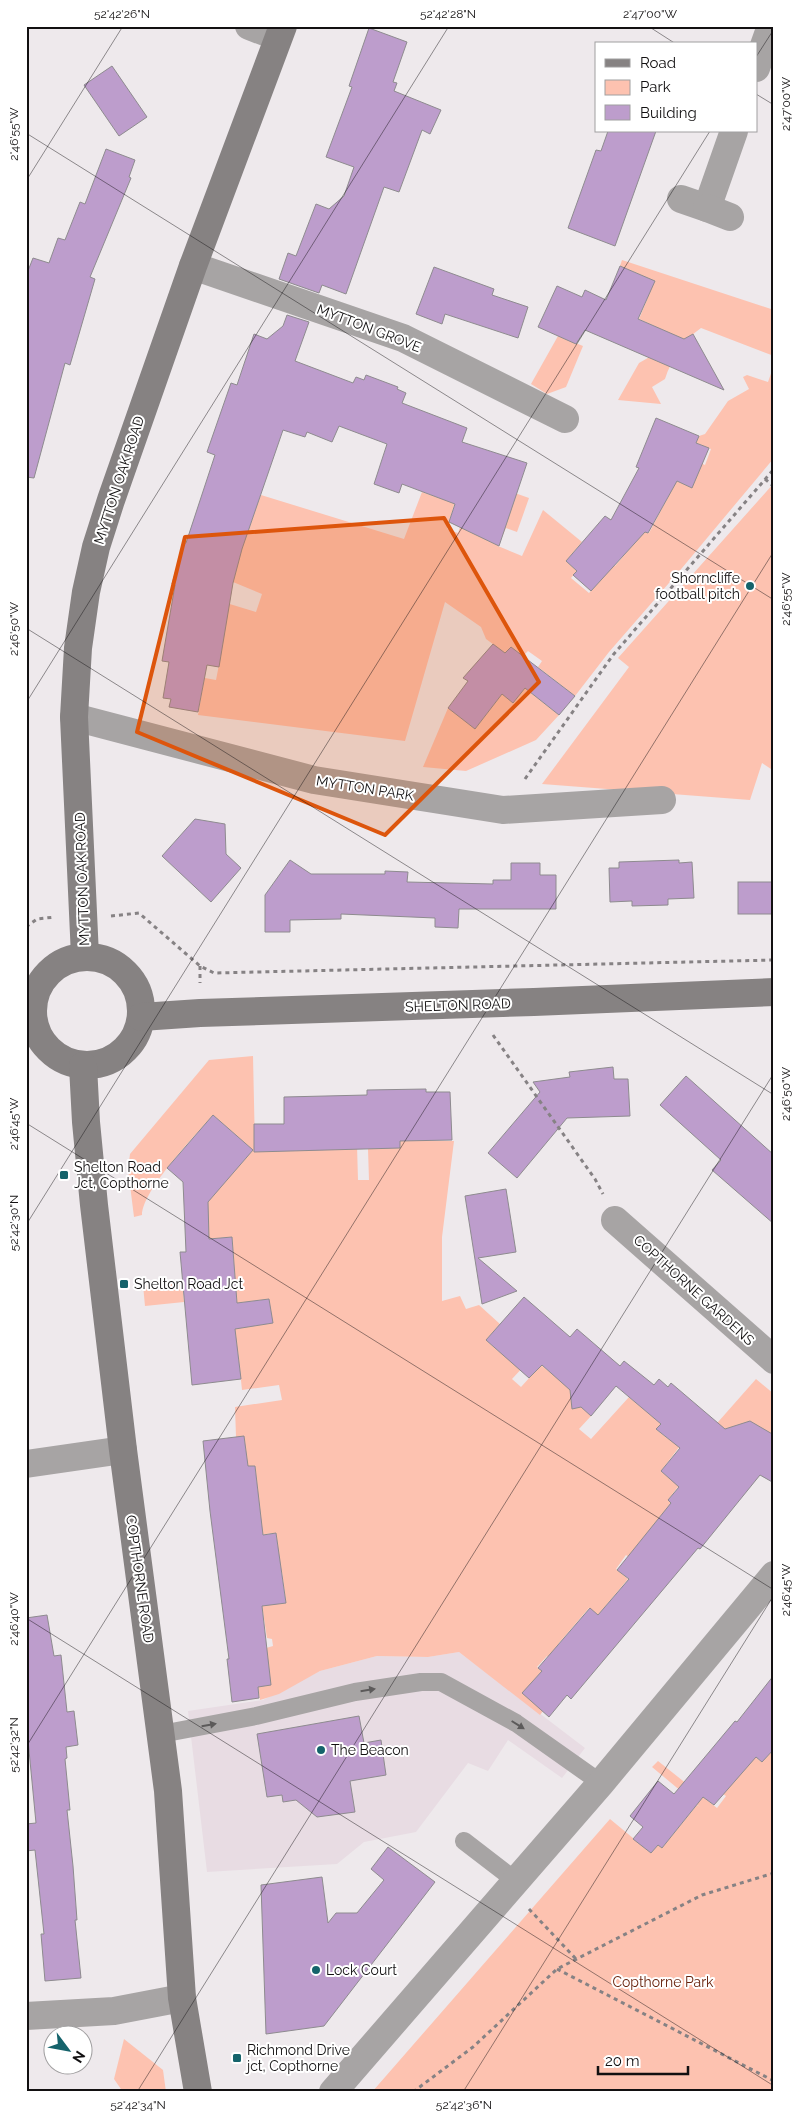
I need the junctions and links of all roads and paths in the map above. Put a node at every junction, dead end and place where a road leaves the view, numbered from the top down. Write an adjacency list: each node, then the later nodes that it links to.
1 (249, 26): 3 (street)
2 (771, 26): 4 (street)
3 (280, 32): 7 (main road, MYTTON OAK ROAD)
4 (758, 62)
5 (734, 132): 6 (street)
6 (681, 199)
7 (193, 266): 8 (street, MYTTON GROVE); 12 (main road, MYTTON OAK ROAD)
8 (565, 419)
9 (774, 468): 10 (path)
10 (765, 479): 11 (path); 14 (path)
11 (772, 485)
12 (74, 717): 14 (street, MYTTON PARK); 18 (main road, MYTTON OAK ROAD)
13 (662, 800): 14 (street, MYTTON PARK)
14 (503, 810)
15 (125, 915): 20 (path)
16 (50, 917): 17 (path)
17 (26, 927)
18 (85, 956): 23 (main road); 24 (main road)
19 (774, 960): 20 (path)
20 (200, 966): 21 (path)
21 (200, 986)
22 (774, 992): 24 (main road, SHELTON ROAD)
23 (29, 1007): 26 (main road)
24 (141, 1017): 26 (main road)
25 (493, 1036): 27 (path)
26 (83, 1066): 29 (main road, COPTHORNE ROAD)
27 (615, 1220): 28 (street, COPTHORNE GARDENS)
28 (774, 1360)
29 (123, 1450): 30 (street); 32 (main road, COPTHORNE ROAD)
30 (26, 1464)
31 (774, 1576): 33 (street)
32 (161, 1734): 33 (lane, one-way to 33); 39 (main road, COPTHORNE ROAD)
33 (601, 1783): 36 (street)
34 (464, 1841): 36 (lane)
35 (774, 1874): 37 (path)
36 (513, 1884): 37 (path); 43 (street)
37 (576, 1959): 38 (path)
38 (557, 1969): 41 (path); 44 (path)
39 (182, 1998): 40 (street); 42 (main road, COPTHORNE ROAD)
40 (26, 2016)
41 (774, 2081)
42 (198, 2092)
43 (333, 2092)
44 (412, 2092)

